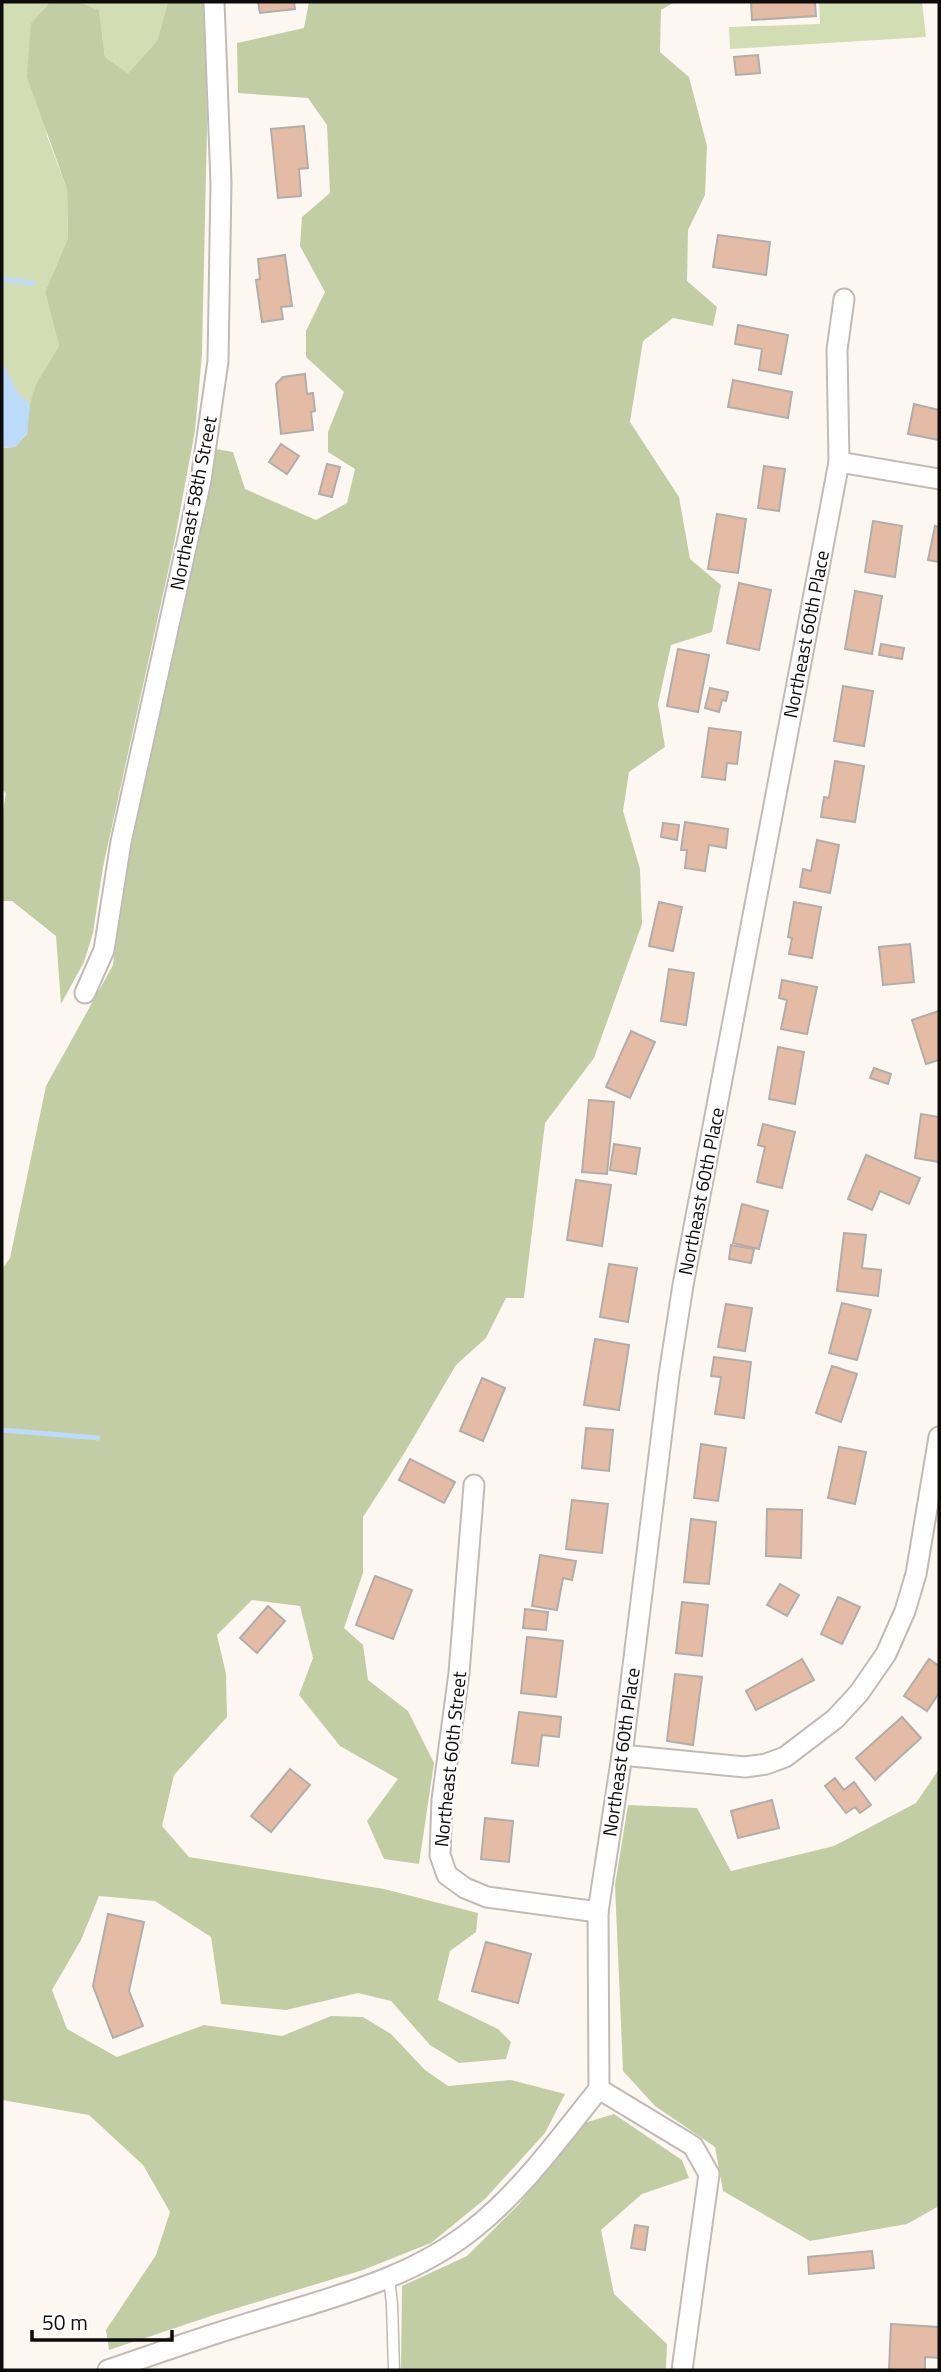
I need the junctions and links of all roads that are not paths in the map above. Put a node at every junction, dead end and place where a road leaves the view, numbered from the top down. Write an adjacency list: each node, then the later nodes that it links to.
1 (214, 2): 5 (street, Northeast 58th Street)
2 (844, 299): 3 (street, Northeast 60th Place)
3 (839, 462): 4 (street); 8 (street, Northeast 60th Place)
4 (939, 479)
5 (85, 993)
6 (939, 1442): 8 (street)
7 (474, 1485): 9 (street, Northeast 60th Street)
8 (622, 1755): 9 (street, Northeast 60th Place)
9 (598, 1912): 10 (street, Northeast 60th Place)
10 (599, 2089): 11 (street); 14 (street)
11 (389, 2278): 12 (street); 13 (lane)
12 (108, 2370)
13 (394, 2370)
14 (682, 2370)

